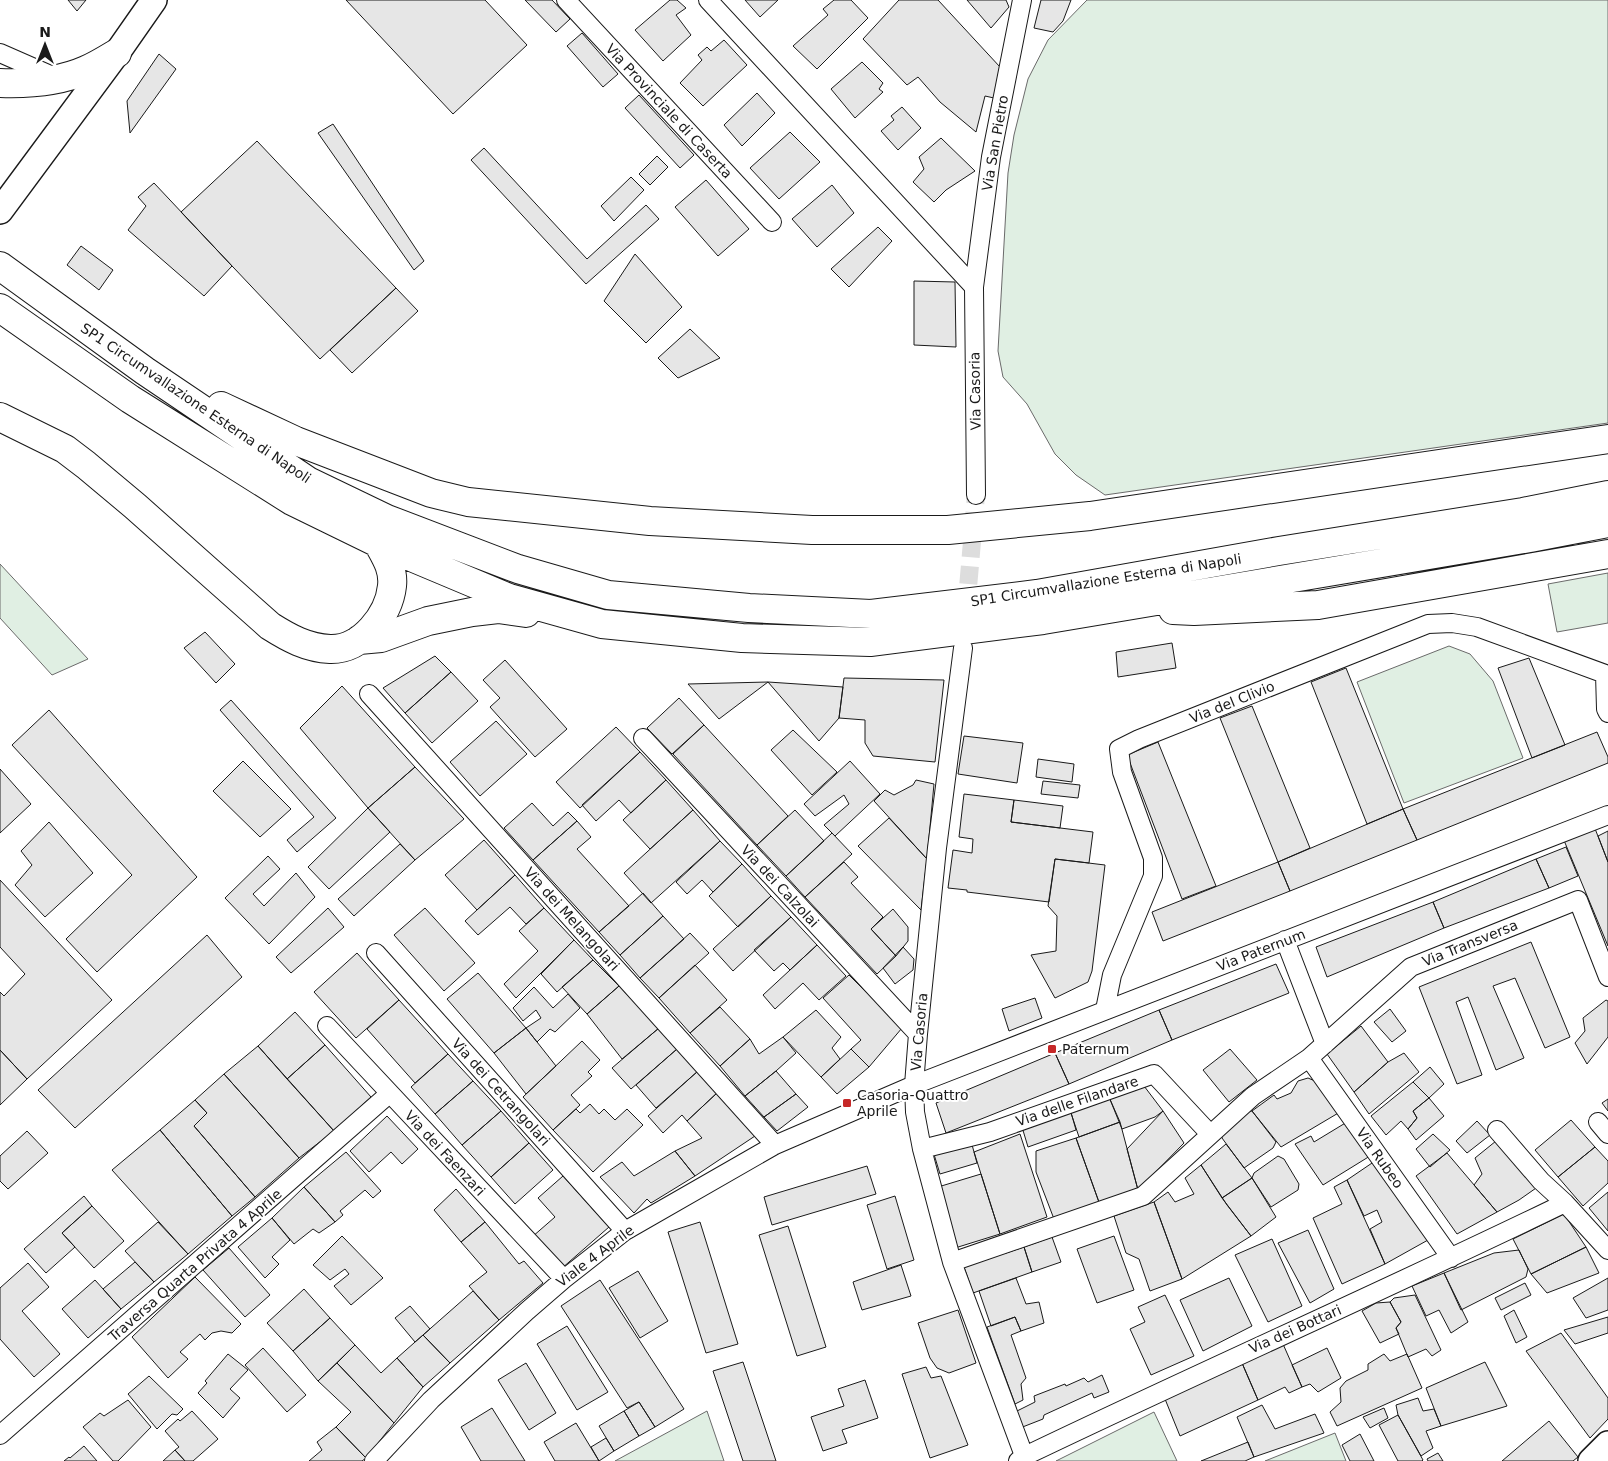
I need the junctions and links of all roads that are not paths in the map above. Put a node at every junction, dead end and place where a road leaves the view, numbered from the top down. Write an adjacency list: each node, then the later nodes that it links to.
1 (154, 0): 6 (main road)
2 (566, 0): 10 (street, Via Provinciale di Caserta)
3 (708, 0): 12 (street)
4 (1022, 0): 12 (street, Via San Pietro)
5 (0, 53): 7 (street)
6 (117, 53): 7 (highway); 9 (main road)
7 (59, 79): 8 (highway)
8 (0, 83)
9 (0, 211)
10 (772, 222)
11 (8, 272): 14 (highway, SP1 Circumvallazione Esterna di Napoli)
12 (974, 287): 17 (street, Via Casoria)
13 (0, 308): 20 (highway, SP1 Circumvallazione Esterna di Napoli)
14 (145, 371): 16 (highway); 18 (highway, SP1 Circumvallazione Esterna di Napoli)
15 (0, 417): 24 (highway)
16 (1608, 439)
17 (976, 495)
18 (1608, 495)
19 (1608, 523): 22 (highway, SP1 Circumvallazione Esterna di Napoli)
20 (378, 543): 23 (highway, SP1 Circumvallazione Esterna di Napoli); 24 (highway)
21 (1608, 554): 22 (highway)
22 (1116, 607): 23 (highway, SP1 Circumvallazione Esterna di Napoli)
23 (566, 614): 24 (highway)
24 (359, 640)
25 (963, 648): 36 (street, Via Casoria)
26 (1607, 674): 28 (street, Via del Clivio); 34 (street, Via del Clivio)
27 (369, 694): 43 (street, Via dei Melangolari)
28 (1608, 713)
29 (643, 738): 36 (street, Via dei Calzolai)
30 (1608, 815): 31 (street, Via Paternum)
31 (1285, 940): 34 (street, Via Paternum); 37 (street)
32 (376, 953): 46 (street, Via dei Cetrangolari)
33 (1608, 977): 37 (street, Via Transversa)
34 (1105, 1010): 39 (street, Via Paternum)
35 (327, 1026): 40 (street, Via dei Faenzari)
36 (918, 1034): 39 (street, Via Casoria)
37 (1325, 1044): 38 (street, Via Transversa)
38 (1309, 1058): 42 (street); 48 (street, Via Rubeo)
39 (914, 1085): 43 (street, Viale 4 Aprile); 44 (street, Via Casoria)
40 (389, 1094): 50 (street, Via dei Faenzari); 51 (street, Traversa Quarta Privata 4 Aprile)
41 (1496, 1130): 45 (street)
42 (1210, 1134): 44 (street, Via delle Filandare); 49 (street)
43 (776, 1145): 46 (street, Viale 4 Aprile)
44 (922, 1149): 49 (street, Via Casoria)
45 (1565, 1203): 47 (street); 48 (street, Via dei Bottari)
46 (625, 1231): 50 (street, Viale 4 Aprile)
47 (1608, 1250)
48 (1451, 1258): 53 (street, Via dei Bottari)
49 (952, 1262): 53 (street, Via Casoria)
50 (564, 1279): 54 (street, Viale 4 Aprile)
51 (0, 1435)
52 (1608, 1444): 55 (main road)
53 (1023, 1459)
54 (374, 1461)
55 (1591, 1461)

